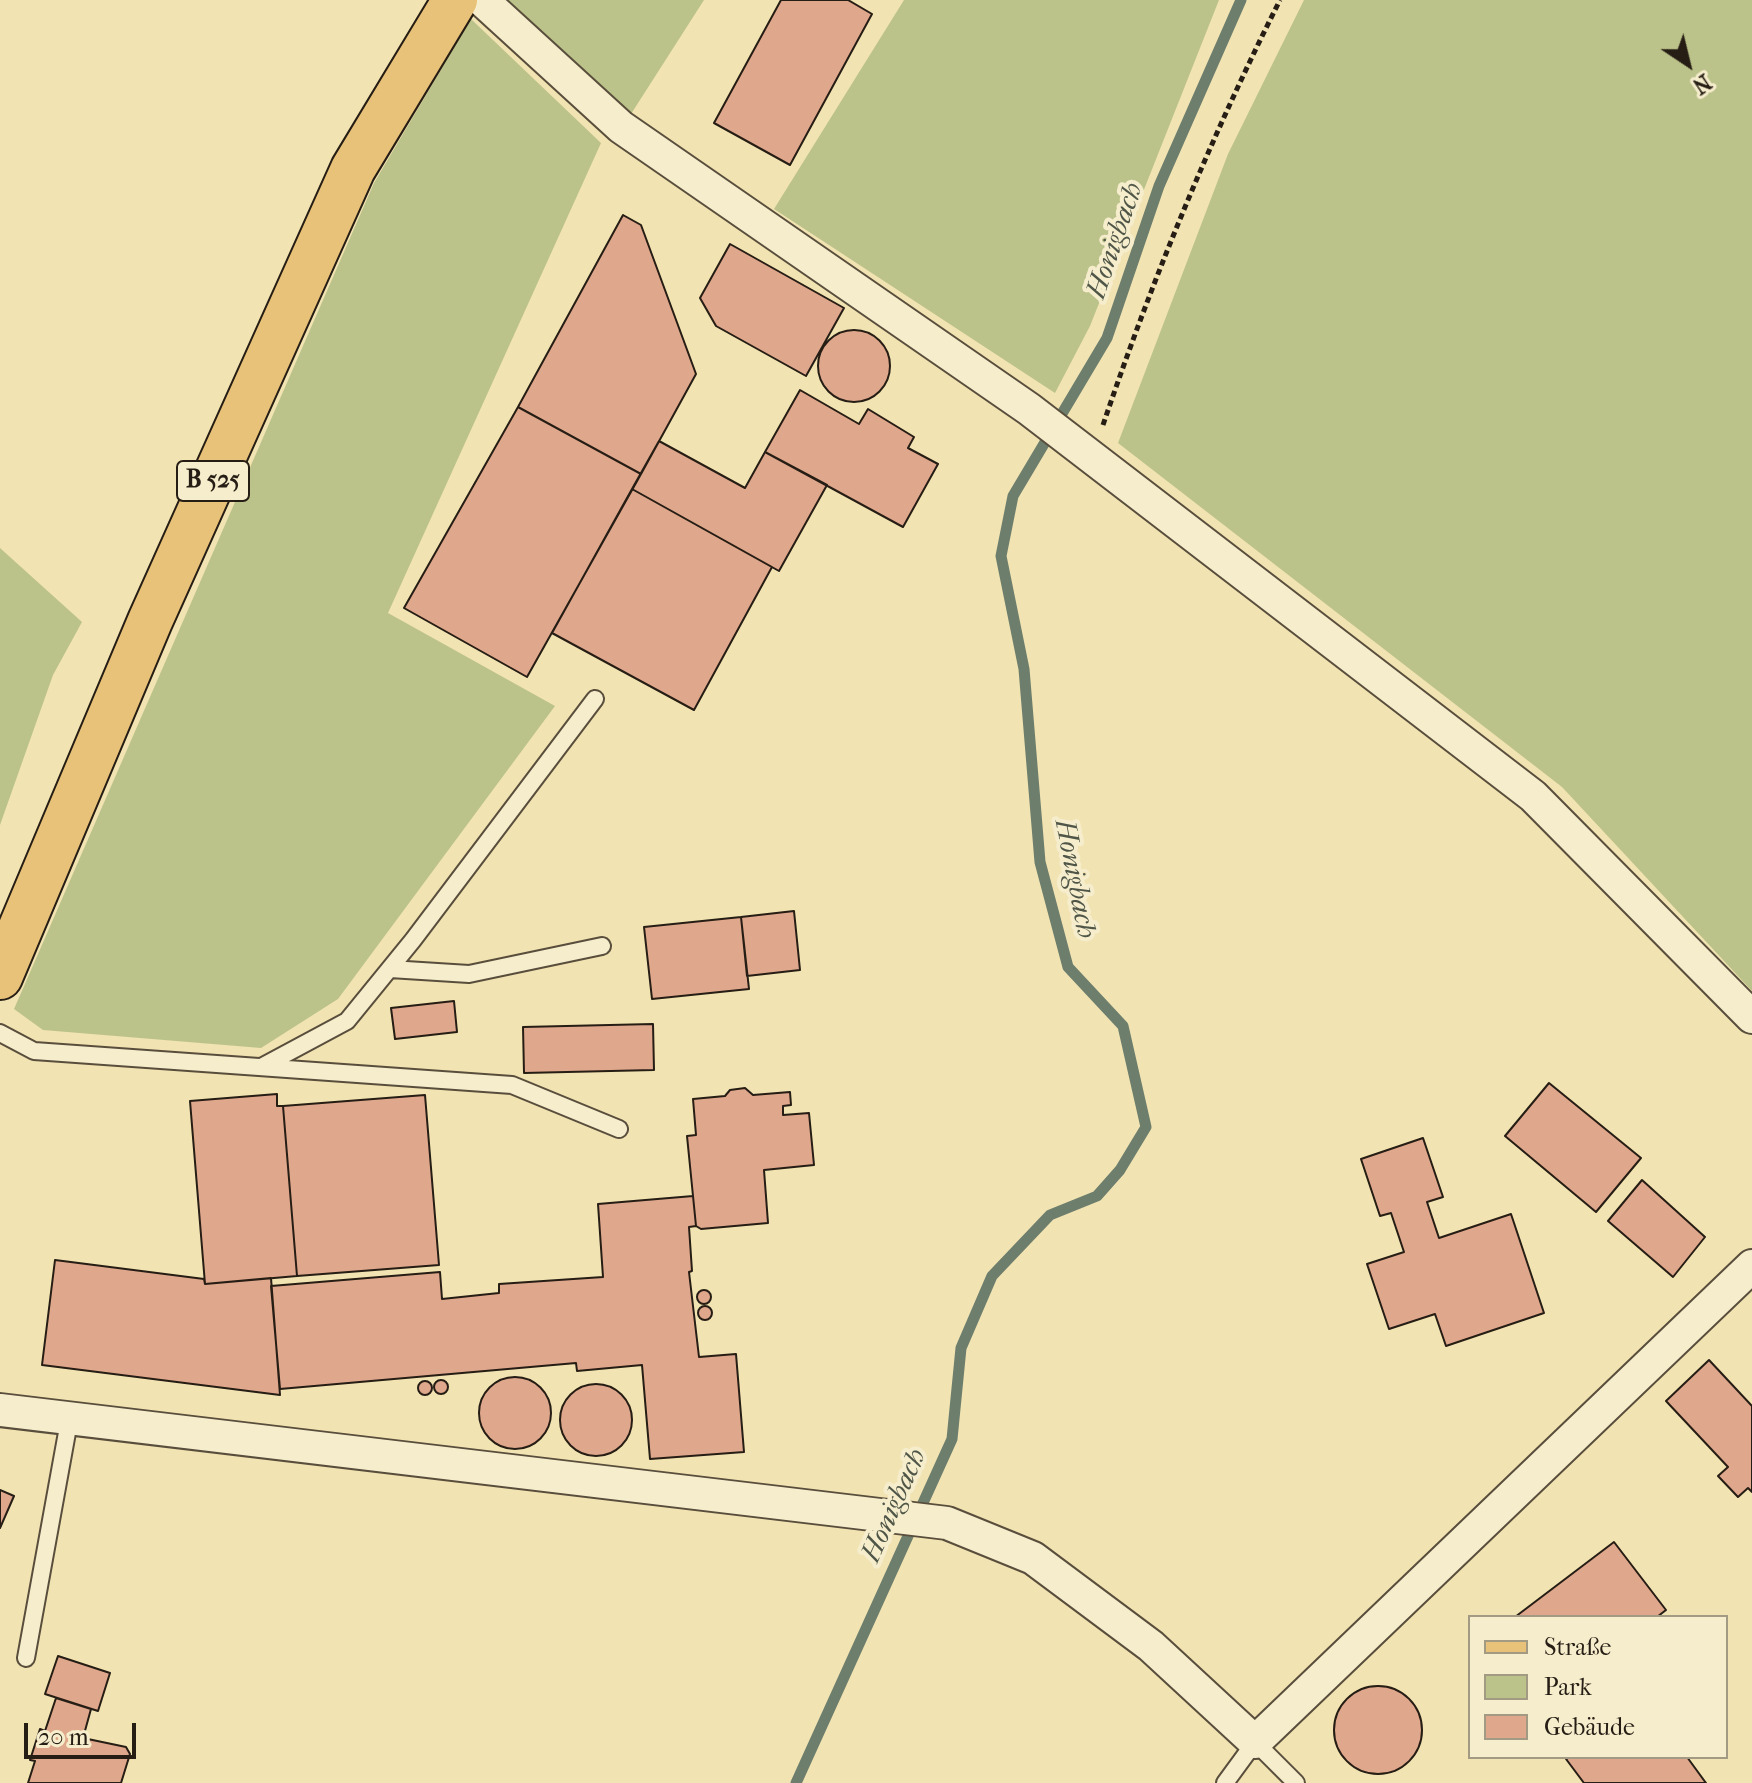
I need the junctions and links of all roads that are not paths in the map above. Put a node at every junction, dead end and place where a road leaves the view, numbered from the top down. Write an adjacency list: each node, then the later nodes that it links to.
1 (455, 0): 4 (main road, B 525)
2 (482, 0): 8 (street)
3 (595, 699): 6 (lane)
4 (16, 902): 7 (main road, B 525)
5 (602, 946): 6 (lane)
6 (390, 969): 10 (lane)
7 (0, 977)
8 (1752, 1017)
9 (0, 1033): 10 (lane)
10 (263, 1066): 11 (lane)
11 (619, 1129)
12 (1752, 1266): 16 (street)
13 (0, 1410): 14 (street)
14 (70, 1416): 15 (lane); 16 (street)
15 (26, 1658)
16 (1255, 1742): 17 (lane); 18 (lane)
17 (1225, 1783)
18 (1296, 1783)

